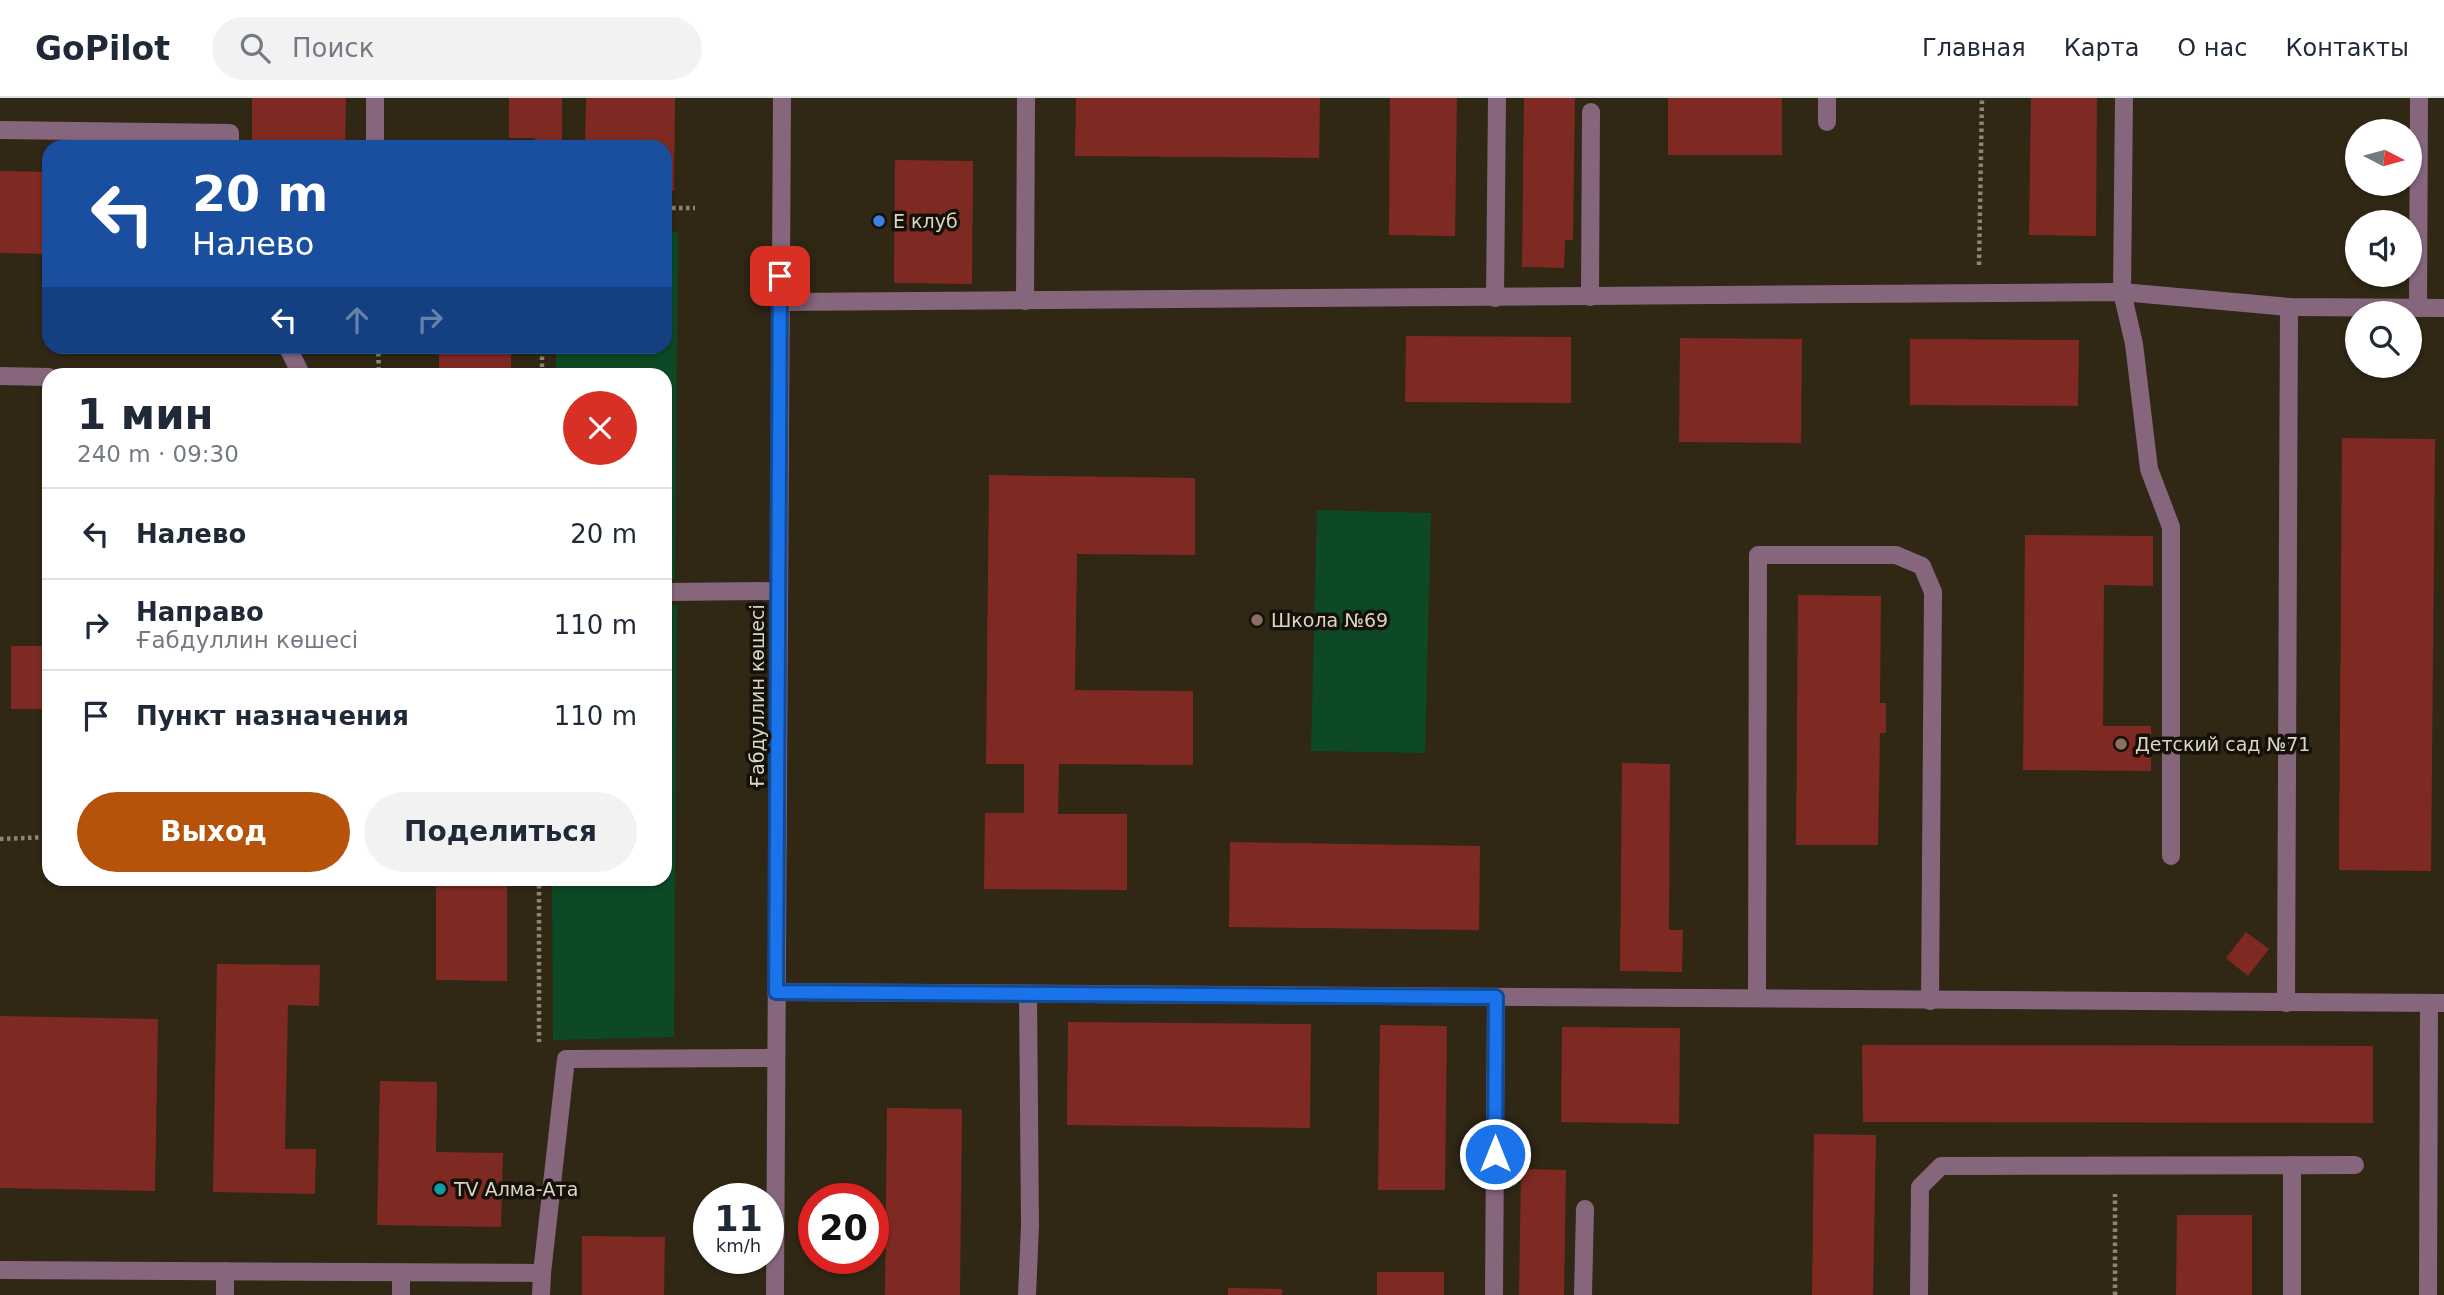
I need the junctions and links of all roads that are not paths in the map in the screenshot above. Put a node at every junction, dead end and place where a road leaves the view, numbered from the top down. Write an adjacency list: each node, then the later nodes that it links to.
1 (375, 98): 12 (street)
2 (782, 98): 18 (street, Ғабдуллин көшесі)
3 (1026, 98): 16 (street)
4 (1497, 98): 15 (street)
5 (1827, 98): 9 (street)
6 (2124, 98): 13 (street)
7 (2419, 98): 17 (street)
8 (1591, 112): 14 (street)
9 (1827, 122)
10 (0, 130): 11 (street)
11 (230, 140)
12 (376, 140)
13 (2122, 292): 14 (street); 19 (street); 27 (street)
14 (1590, 297): 15 (street)
15 (1495, 298): 16 (street)
16 (1025, 301): 18 (street)
17 (2418, 301)
18 (780, 302): 25 (street, Ғабдуллин көшесі)
19 (2289, 307): 20 (street); 33 (street)
20 (2345, 307)
21 (2422, 308): 22 (street)
22 (2444, 308)
23 (0, 376): 24 (street)
24 (42, 377)
25 (778, 591): 26 (street); 28 (street, Ғабдуллин көшесі)
26 (672, 592)
27 (2171, 856)
28 (776, 992): 29 (street); 35 (street, Ғабдуллин көшесі)
29 (1028, 994): 30 (street); 47 (street)
30 (1496, 997): 31 (street); 48 (street)
31 (1757, 998): 32 (street); 32 (street)
32 (1930, 1001): 33 (street)
33 (2286, 1003): 34 (street)
34 (2437, 1003): 52 (street)
35 (776, 1058): 42 (street); 46 (street, Ғабдуллин көшесі)
36 (2292, 1165): 37 (street); 50 (street); 51 (street)
37 (2355, 1165)
38 (1585, 1209): 49 (street)
39 (0, 1270): 40 (street)
40 (225, 1271): 41 (street); 43 (street)
41 (401, 1273): 42 (street); 44 (street)
42 (542, 1273): 45 (street)
43 (225, 1295)
44 (401, 1295)
45 (541, 1295)
46 (775, 1295)
47 (1027, 1295)
48 (1494, 1295)
49 (1583, 1295)
50 (1919, 1295)
51 (2292, 1295)
52 (2428, 1295)

